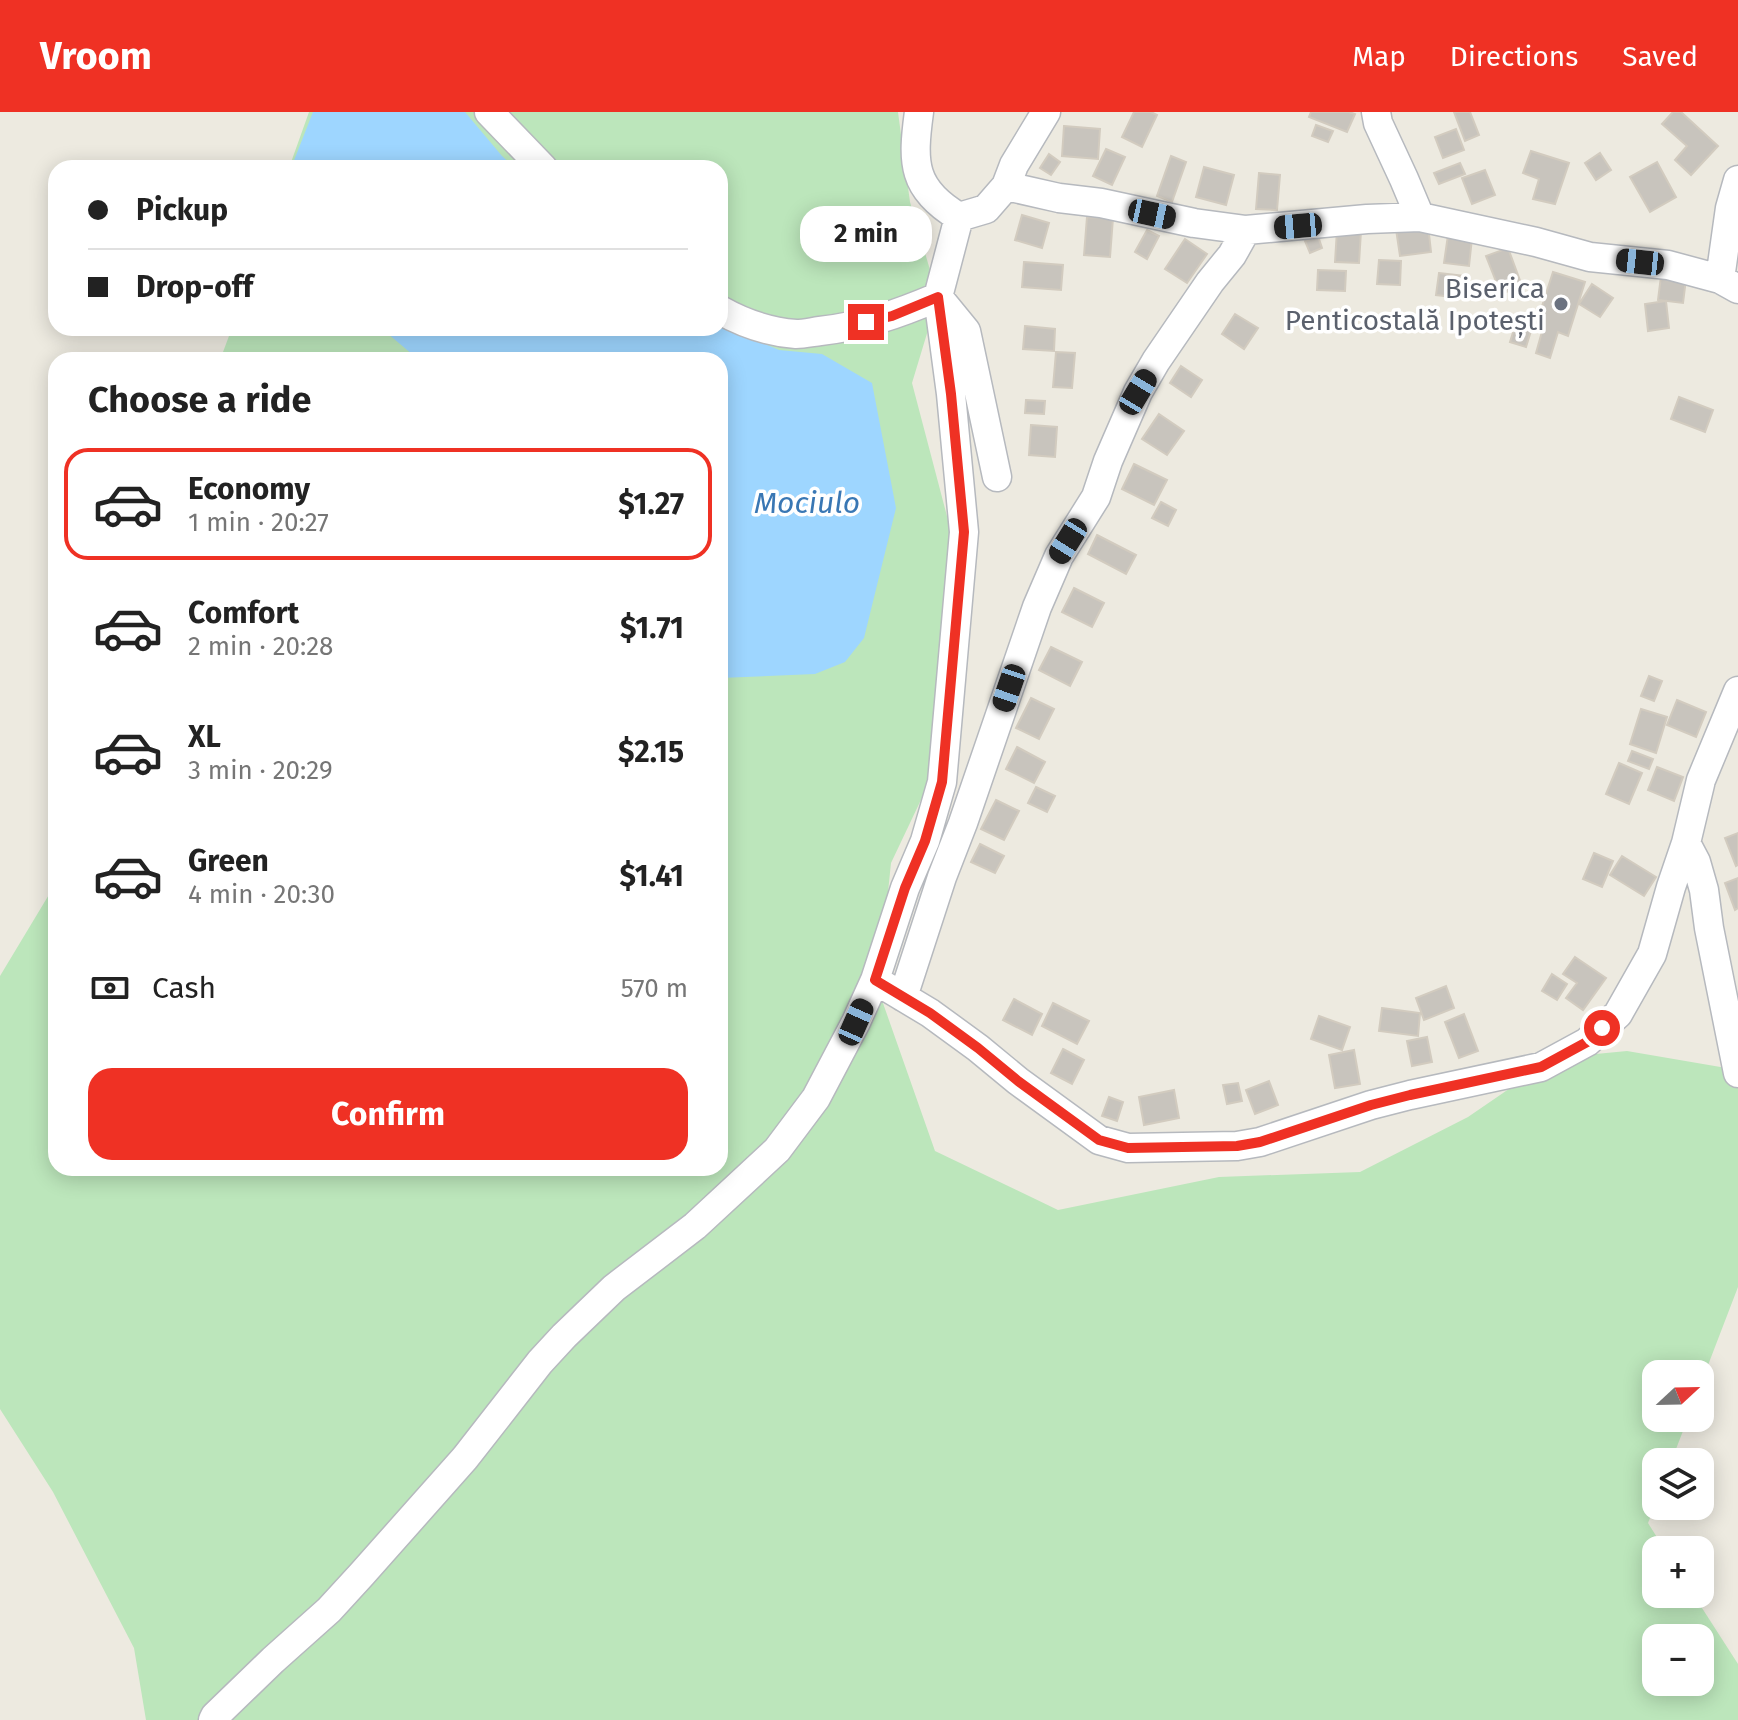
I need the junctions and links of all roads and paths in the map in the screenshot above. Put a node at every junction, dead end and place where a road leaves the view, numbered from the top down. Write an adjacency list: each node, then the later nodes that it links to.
1 (489, 112): 5 (street)
2 (919, 112): 8 (street)
3 (1046, 112): 7 (street)
4 (1376, 112): 9 (street)
5 (535, 160)
6 (1738, 180): 11 (street)
7 (1006, 186): 8 (street); 10 (street)
8 (959, 217): 12 (street)
9 (1420, 217): 10 (street); 11 (street)
10 (1246, 230): 18 (street)
11 (1729, 284)
12 (938, 297): 13 (street); 14 (street); 17 (street)
13 (728, 314)
14 (997, 477)
15 (1738, 691): 16 (street)
16 (1686, 843): 18 (street); 19 (street)
17 (875, 980): 18 (street); 20 (street)
18 (903, 997)
19 (1738, 1073)
20 (213, 1720)

